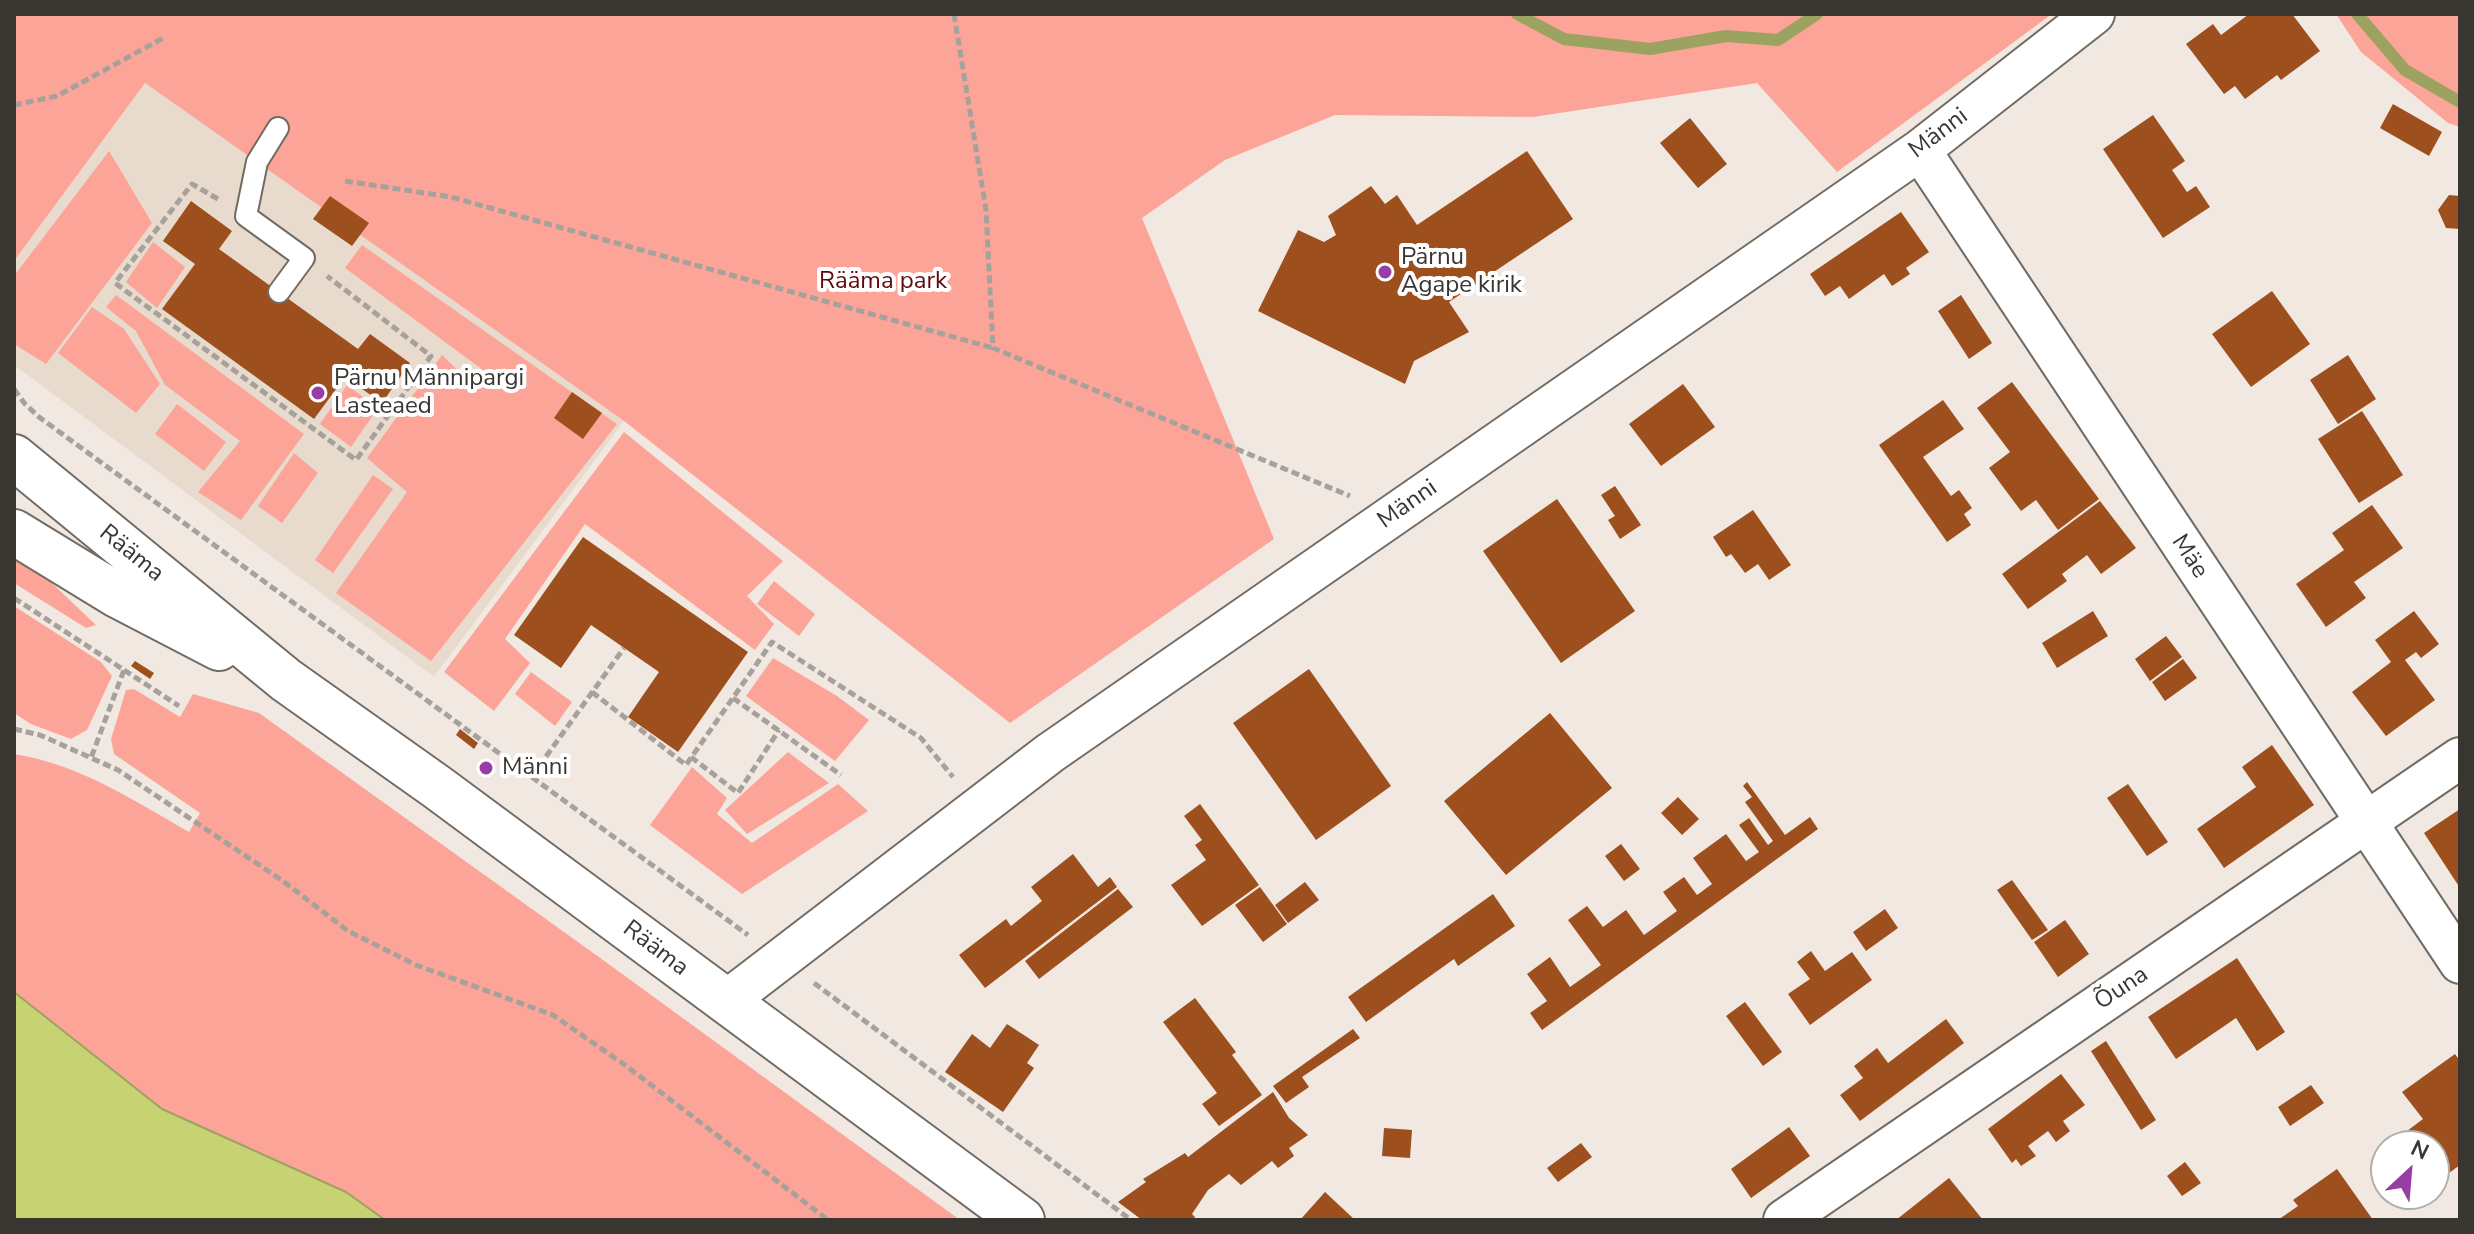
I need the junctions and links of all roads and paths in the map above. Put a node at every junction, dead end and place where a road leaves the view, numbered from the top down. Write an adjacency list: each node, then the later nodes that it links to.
1 (954, 14): 11 (path)
2 (2094, 14): 6 (street, Männi)
3 (165, 37): 4 (path)
4 (14, 105)
5 (278, 128): 8 (lane)
6 (1920, 150): 14 (street, Männi); 31 (street, Mäe)
7 (345, 181): 11 (path)
8 (246, 216): 9 (lane); 9 (path)
9 (304, 258): 10 (lane)
10 (279, 292)
11 (993, 348): 14 (path)
12 (14, 389): 29 (path)
13 (14, 457): 19 (main road, Rääma)
14 (1394, 514): 30 (street, Männi)
15 (14, 532): 19 (main road, Rääma)
16 (14, 598): 18 (path)
17 (624, 648): 20 (path)
18 (124, 670): 22 (path); 26 (path)
19 (286, 680): 34 (main road, Rääma)
20 (592, 692): 25 (path); 29 (path)
21 (733, 698): 24 (path); 25 (path); 30 (path)
22 (179, 706)
23 (14, 729): 26 (path)
24 (779, 730): 25 (path); 28 (path)
25 (691, 757)
26 (91, 758): 35 (path)
27 (2460, 758): 31 (street, Õuna)
28 (841, 775)
29 (532, 776): 32 (path)
30 (978, 809): 32 (street, Männi)
31 (2365, 823): 33 (street, Mäe); 38 (street, Õuna)
32 (782, 959): 34 (street, Männi); 37 (path)
33 (2460, 963)
34 (725, 1002): 36 (main road, Rääma)
35 (828, 1220)
36 (1022, 1220)
37 (1131, 1220)
38 (1784, 1220)

